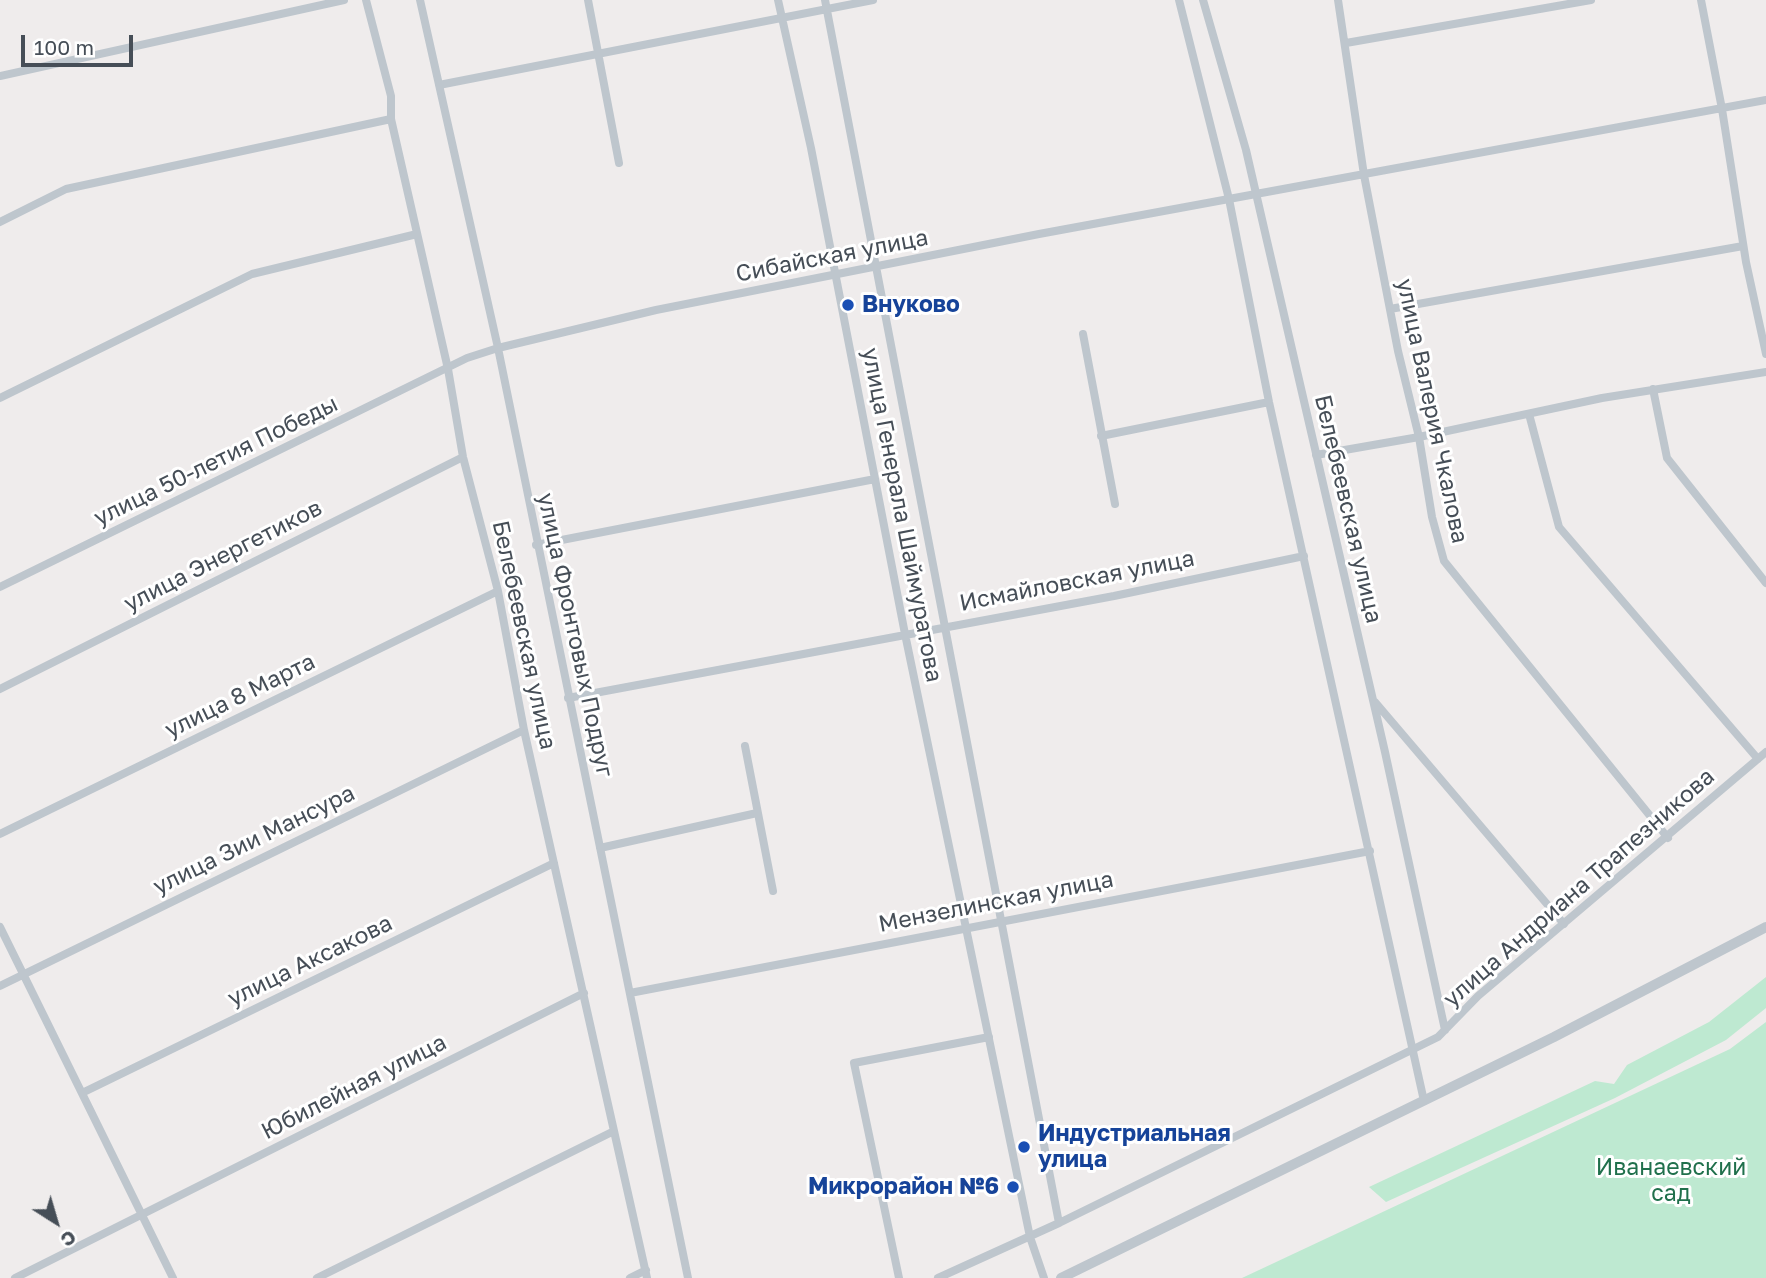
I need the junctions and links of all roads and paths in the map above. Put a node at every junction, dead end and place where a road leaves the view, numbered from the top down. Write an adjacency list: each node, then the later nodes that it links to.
1 (344, 0): 16 (street)
2 (366, 0): 20 (street, Белебеевская улица)
3 (420, 0): 17 (street, улица Фронтовых Подруг)
4 (588, 0): 15 (street)
5 (778, 0): 13 (street, улица Генерала Шаймуратова)
6 (873, 0): 12 (street)
7 (1179, 0): 24 (street)
8 (1203, 0): 23 (street, Белебеевская улица)
9 (1338, 0): 14 (street, улица Валерия Чкалова)
10 (1591, 0): 14 (street)
11 (1701, 0): 19 (street)
12 (826, 4): 13 (street); 28 (street)
13 (781, 18): 15 (street); 29 (street, улица Генерала Шаймуратова)
14 (1346, 43): 22 (street, улица Валерия Чкалова)
15 (599, 54): 17 (street); 21 (street)
16 (0, 76)
17 (439, 85): 32 (street, улица Фронтовых Подруг)
18 (1766, 100): 19 (street, Сибайская улица)
19 (1723, 109): 22 (street, Сибайская улица); 27 (street)
20 (391, 119): 25 (street); 26 (street, Белебеевская улица)
21 (620, 163)
22 (1364, 175): 23 (street, Сибайская улица); 30 (street, улица Валерия Чкалова)
23 (1254, 196): 24 (street, Сибайская улица); 42 (street, Белебеевская улица)
24 (1229, 199): 28 (street, Сибайская улица); 38 (street)
25 (0, 222)
26 (417, 234): 34 (street, Белебеевская улица); 37 (street)
27 (1743, 246): 30 (street); 33 (street)
28 (874, 268): 29 (street, Сибайская улица); 51 (street)
29 (835, 277): 32 (street, Сибайская улица); 44 (street, улица Генерала Шаймуратова)
30 (1390, 309): 41 (street, улица Валерия Чкалова)
31 (1083, 334): 40 (street)
32 (498, 348): 34 (street, Сибайская улица); 46 (street, улица Фронтовых Подруг)
33 (1766, 354)
34 (448, 369): 43 (street, Белебеевская улица); 49 (street, улица 50-летия Победы)
35 (1766, 372): 36 (street)
36 (1653, 389): 39 (street); 48 (street)
37 (0, 398)
38 (1269, 402): 40 (street); 47 (street)
39 (1529, 414): 41 (street); 59 (street)
40 (1101, 436): 45 (street)
41 (1419, 438): 42 (street); 62 (street, улица Валерия Чкалова)
42 (1316, 454): 55 (street, Белебеевская улица)
43 (463, 457): 50 (street, Белебеевская улица); 53 (street, улица Энергетиков)
44 (875, 479): 46 (street); 52 (street, улица Генерала Шаймуратова)
45 (1115, 504)
46 (536, 545): 54 (street, улица Фронтовых Подруг)
47 (1304, 556): 51 (street, Исмайловская улица); 64 (street)
48 (1766, 583)
49 (0, 587)
50 (498, 591): 56 (street, Белебеевская улица); 61 (street, улица 8 Марта)
51 (943, 626): 52 (street, Исмайловская улица); 67 (street)
52 (905, 634): 54 (street, Исмайловская улица); 70 (street, улица Генерала Шаймуратова)
53 (0, 689)
54 (568, 698): 63 (street, улица Фронтовых Подруг)
55 (1373, 700): 68 (street); 76 (street, Белебеевская улица)
56 (524, 730): 65 (street, Белебеевская улица); 72 (street, улица Зии Мансура)
57 (745, 746): 60 (street)
58 (1766, 752): 59 (street, улица Андриана Трапезникова)
59 (1758, 759): 62 (street, улица Андриана Трапезникова)
60 (757, 813): 63 (street); 66 (street)
61 (0, 834)
62 (1668, 838): 68 (street, улица Андриана Трапезникова)
63 (600, 848): 75 (street, улица Фронтовых Подруг)
64 (1370, 851): 67 (street, Мензелинская улица); 78 (street)
65 (554, 863): 74 (street, Белебеевская улица); 79 (street, улица Аксакова)
66 (774, 891)
67 (1001, 920): 70 (street, Мензелинская улица); 83 (street)
68 (1564, 924): 76 (street, улица Андриана Трапезникова)
69 (0, 927): 72 (street)
70 (966, 927): 75 (street, Мензелинская улица); 77 (street, улица Генерала Шаймуратова)
71 (1766, 927): 80 (street)
72 (23, 975): 73 (street, улица Зии Мансура); 79 (street)
73 (0, 986)
74 (584, 993): 81 (street, Белебеевская улица); 82 (street, Юбилейная улица)
75 (630, 993): 90 (street, улица Фронтовых Подруг)
76 (1445, 1030): 78 (street, улица Андриана Трапезникова)
77 (989, 1037): 84 (street, улица Генерала Шаймуратова); 91 (street)
78 (1415, 1049): 80 (street); 83 (street)
79 (82, 1093): 82 (street)
80 (1424, 1101): 94 (street)
81 (614, 1131): 85 (street, Белебеевская улица); 88 (street)
82 (142, 1214): 86 (street, Юбилейная улица); 87 (street)
83 (1059, 1223): 84 (street)
84 (1030, 1237): 92 (street); 93 (street, улица Генерала Шаймуратова)
85 (646, 1274): 89 (street)
86 (15, 1278)
87 (173, 1278)
88 (317, 1278)
89 (630, 1278)
90 (688, 1278)
91 (899, 1278)
92 (938, 1278)
93 (1044, 1278)
94 (1061, 1278)

